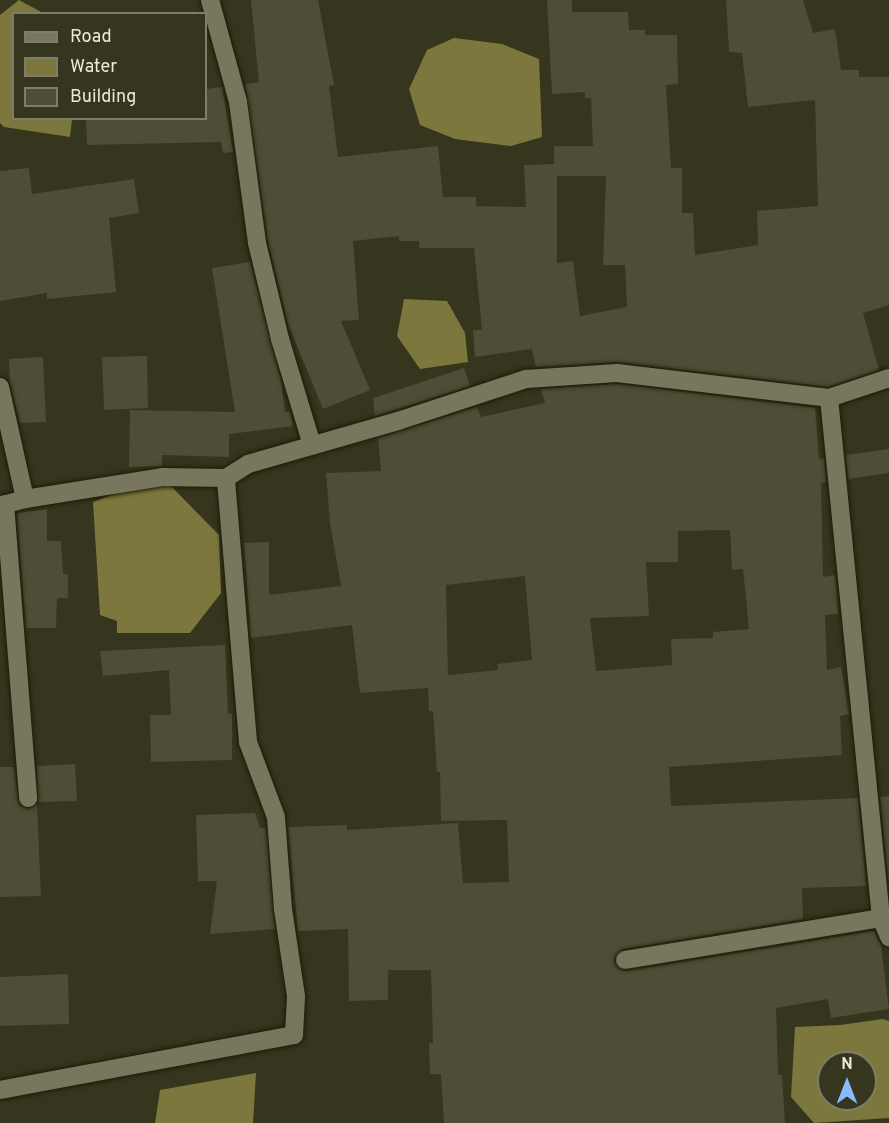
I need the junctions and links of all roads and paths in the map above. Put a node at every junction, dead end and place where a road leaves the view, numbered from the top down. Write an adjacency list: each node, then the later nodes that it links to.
1 (210, 0): 5 (street)
2 (889, 378): 4 (street)
3 (0, 387): 7 (street)
4 (828, 398): 5 (street); 10 (street)
5 (312, 445): 6 (street)
6 (226, 478): 7 (street); 13 (street)
7 (25, 499): 8 (street)
8 (3, 505): 9 (street)
9 (28, 798)
10 (880, 918): 11 (street); 12 (street)
11 (889, 937)
12 (625, 960)
13 (0, 1090)

